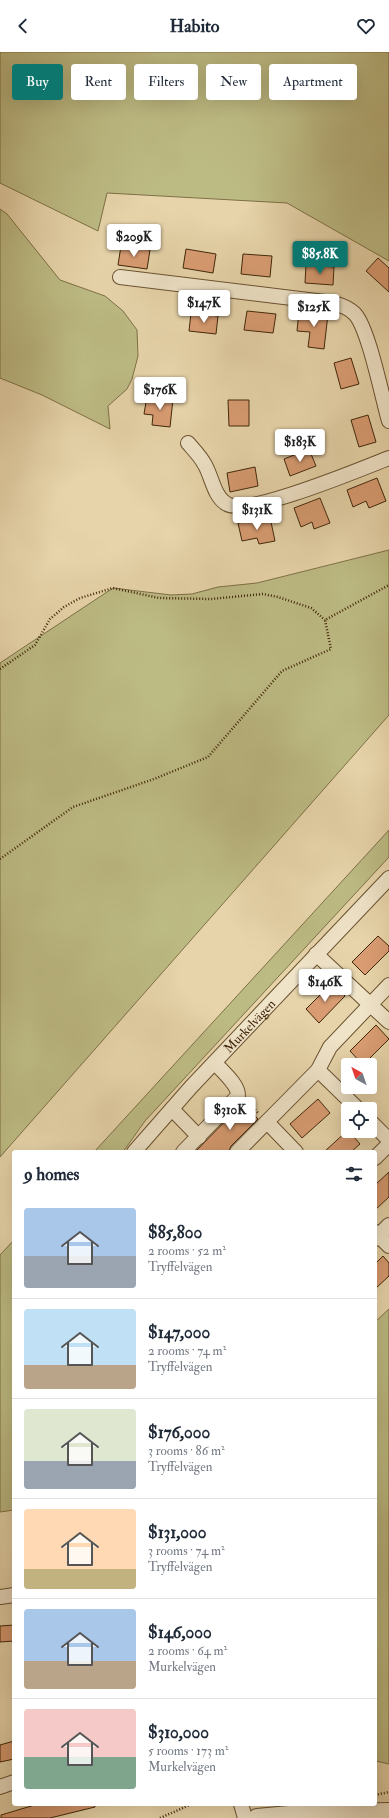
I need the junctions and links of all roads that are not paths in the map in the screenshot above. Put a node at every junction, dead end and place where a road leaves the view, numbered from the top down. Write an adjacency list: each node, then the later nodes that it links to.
1 (120, 277): 2 (street)
2 (389, 421)
3 (188, 443): 4 (street)
4 (389, 458)
5 (389, 878): 6 (street, Murkelvägen)
6 (316, 954): 8 (street); 10 (street, Murkelvägen)
7 (389, 985): 8 (street)
8 (370, 1005): 9 (street); 11 (street)
9 (389, 1022)
10 (215, 1063): 13 (street, Murkelvägen); 16 (street, Murkelvägen)
11 (318, 1070): 12 (street); 14 (street)
12 (351, 1102)
13 (172, 1110): 16 (street); 19 (street, Murkelvägen)
14 (267, 1122): 21 (street); 22 (street)
15 (377, 1128): 17 (street)
16 (199, 1137): 20 (street)
17 (389, 1140)
18 (389, 1144): 23 (street)
19 (136, 1150)
20 (185, 1150)
21 (239, 1150)
22 (294, 1150)
23 (377, 1156)
24 (389, 1225): 25 (street)
25 (377, 1234)
26 (377, 1236): 27 (street)
27 (389, 1246)
28 (12, 1595): 29 (street)
29 (0, 1597)
30 (12, 1783): 31 (street)
31 (0, 1787)
32 (242, 1806): 34 (street)
33 (379, 1809): 35 (street)
34 (245, 1818)
35 (257, 1818)

